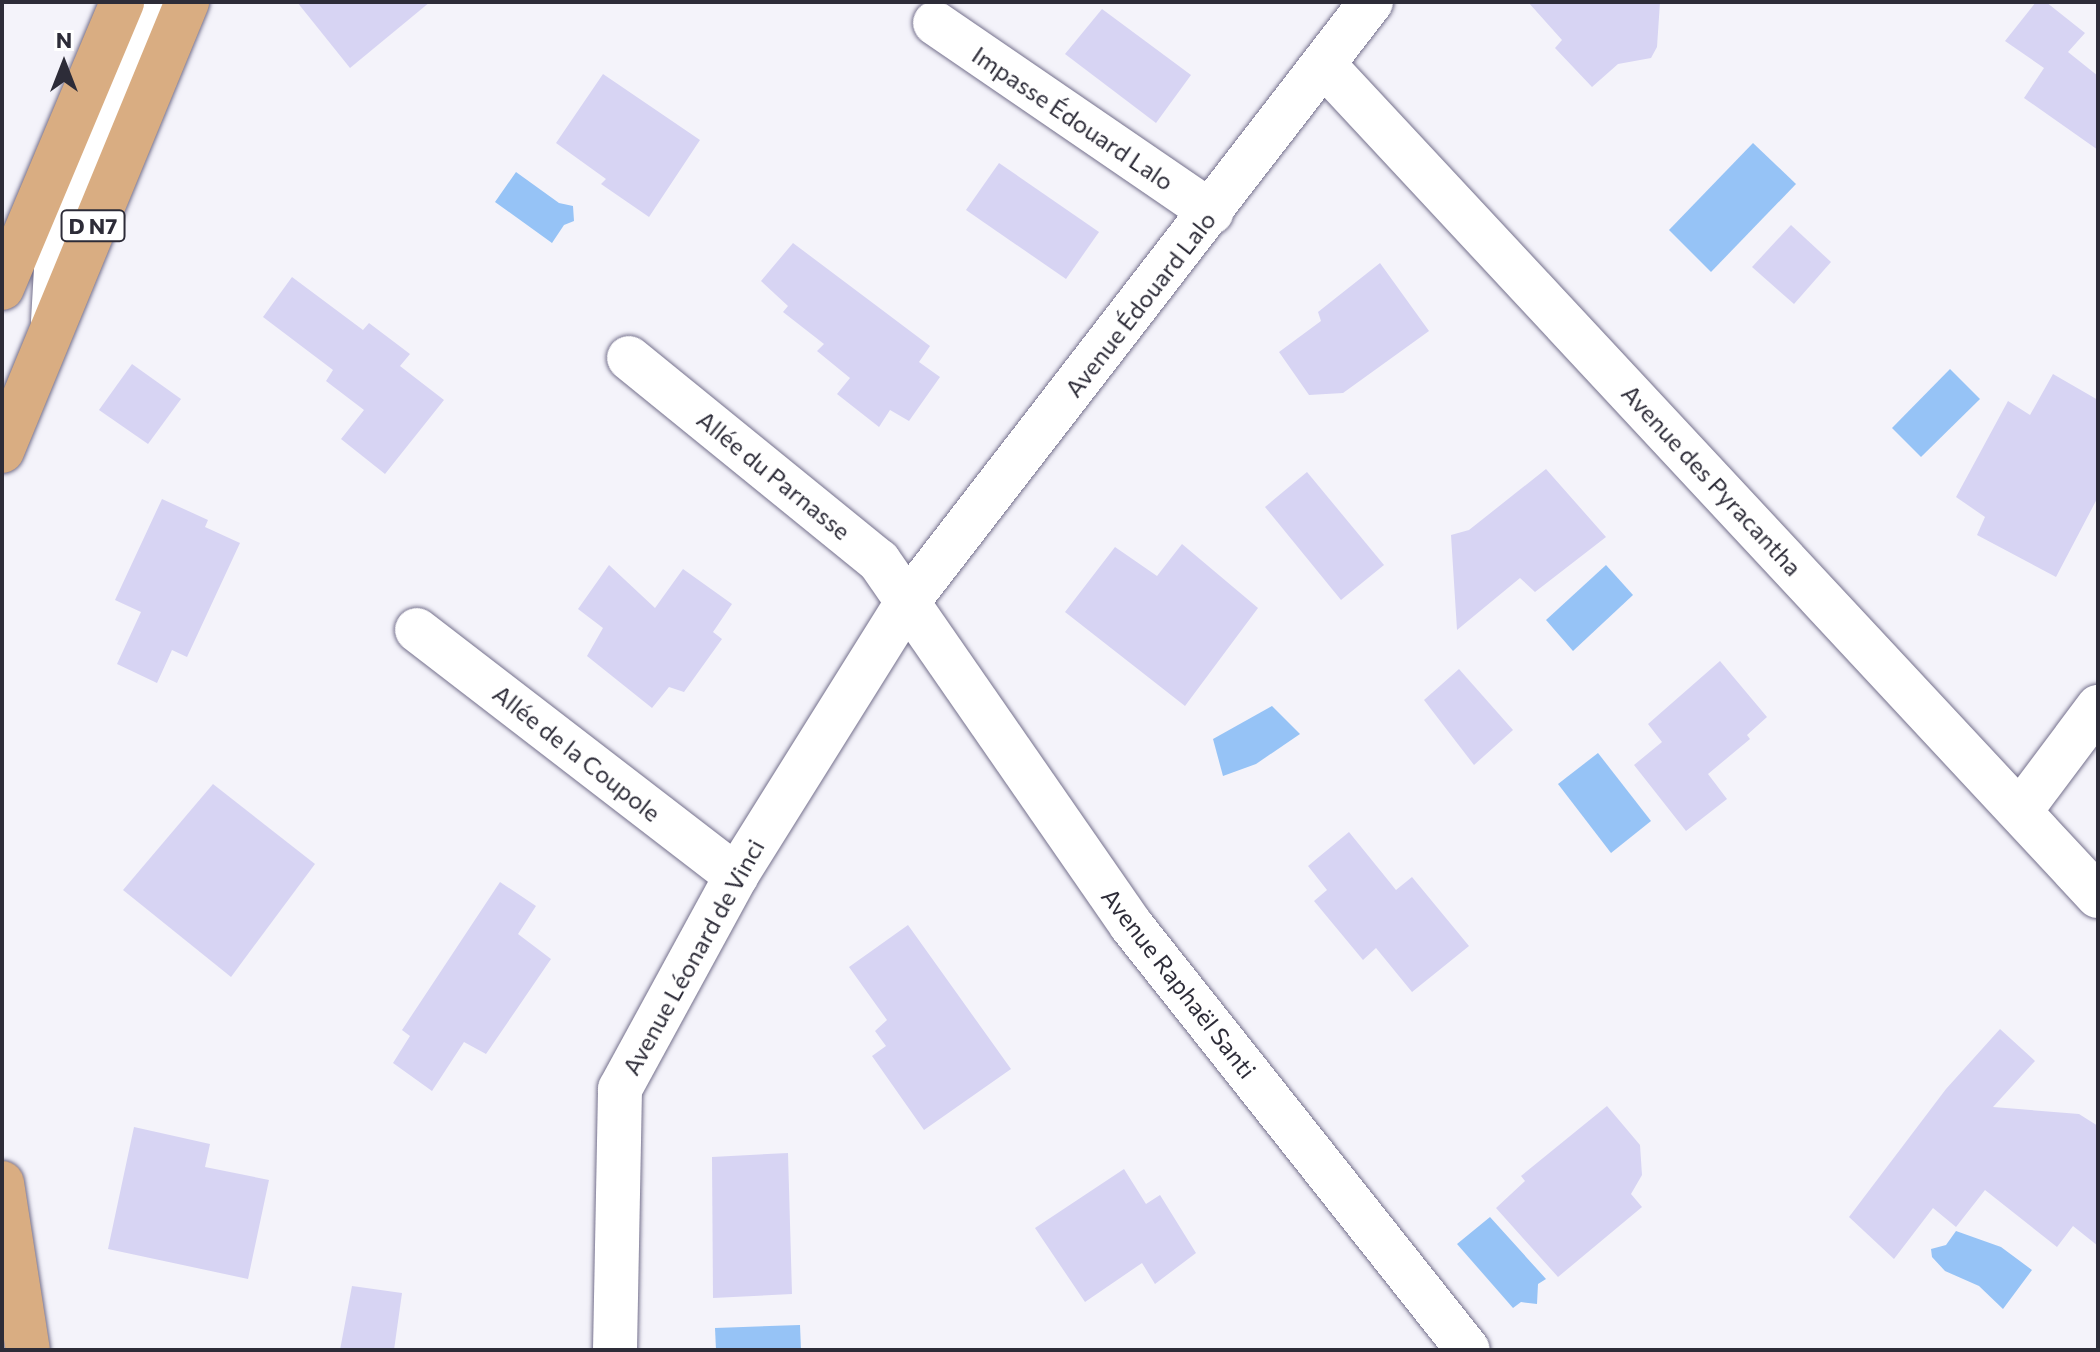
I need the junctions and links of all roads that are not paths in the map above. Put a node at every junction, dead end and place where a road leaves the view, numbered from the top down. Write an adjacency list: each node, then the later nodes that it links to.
1 (122, 2): 8 (main road, D N7)
2 (151, 2): 9 (street)
3 (187, 2): 9 (main road, D N7)
4 (1371, 2): 6 (street, Avenue Édouard Lalo)
5 (935, 23): 7 (street, Impasse Édouard Lalo)
6 (1325, 66): 7 (street, Avenue Édouard Lalo); 15 (street, Avenue des Pyracantha)
7 (1211, 212): 12 (street, Avenue Édouard Lalo)
8 (2, 288)
9 (53, 321): 11 (main road, D N7)
10 (629, 358): 12 (street, Allée du Parnasse)
11 (2, 451)
12 (906, 604): 16 (street, Avenue Léonard de Vinci); 21 (street, Avenue Raphaël Santi)
13 (417, 630): 16 (street, Allée de la Coupole)
14 (2098, 707): 15 (street)
15 (2021, 810): 17 (street, Avenue des Pyracantha)
16 (736, 876): 20 (street, Avenue Léonard de Vinci)
17 (2098, 896)
18 (2, 1183): 19 (main road)
19 (28, 1350)
20 (615, 1350)
21 (1468, 1350)

